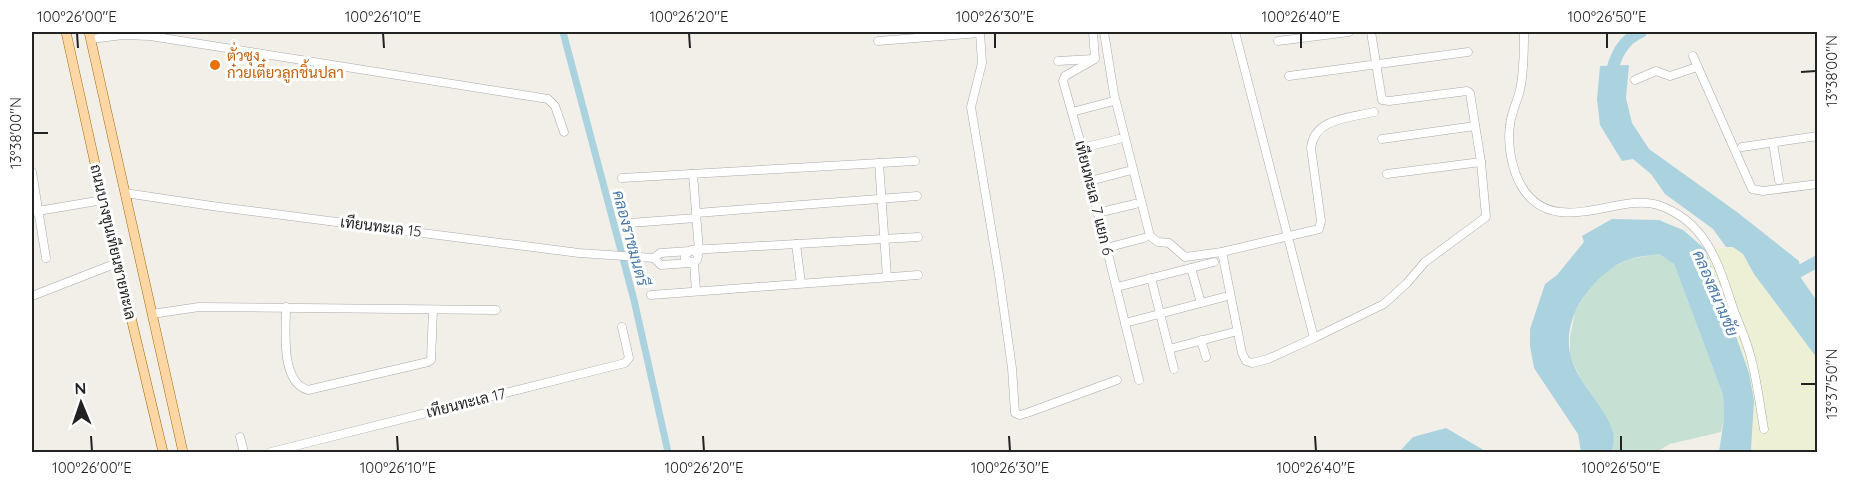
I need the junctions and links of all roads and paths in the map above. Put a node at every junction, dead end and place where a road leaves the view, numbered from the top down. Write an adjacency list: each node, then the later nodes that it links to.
1 (66, 32): 45 (main road, ถนนบางขุนเทียนชายทะเล)
2 (980, 32): 10 (street); 88 (street)
3 (1093, 32): 14 (street)
4 (1104, 32): 58 (street)
5 (1235, 32): 53 (street)
6 (1349, 32): 11 (street)
7 (1371, 32): 16 (street)
8 (1524, 32): 90 (street)
9 (90, 35): 24 (street); 42 (main road, ถนนบางขุนเทียนชายทะเล)
10 (878, 41)
11 (1278, 41)
12 (1468, 52): 16 (street)
13 (1693, 56): 17 (street)
14 (1095, 59): 15 (street); 21 (street, เทียนทะเล 7 แยก 6)
15 (1058, 61)
16 (1376, 64): 18 (street); 23 (street)
17 (1697, 67): 19 (street); 41 (street)
18 (1289, 76)
19 (1635, 80)
20 (1110, 102): 21 (street)
21 (1072, 112): 30 (street, เทียนทะเล 7 แยก 6)
22 (1374, 112): 53 (street)
23 (1475, 126): 27 (street); 32 (street)
24 (564, 132)
25 (1818, 136): 28 (street)
26 (1119, 139): 30 (street)
27 (1382, 139)
28 (1773, 142): 29 (street); 39 (street)
29 (1742, 147)
30 (1082, 148): 40 (street, เทียนทะเล 7 แยก 6)
31 (915, 161): 33 (street)
32 (1481, 162): 37 (street); 83 (street)
33 (879, 163): 36 (street); 44 (street)
34 (1128, 171): 40 (street)
35 (32, 172): 47 (street)
36 (693, 174): 38 (street); 49 (street)
37 (1387, 174)
38 (622, 178)
39 (1779, 180)
40 (1089, 182): 48 (street, เทียนทะเล 7 แยก 6)
41 (1818, 184)
42 (125, 193): 60 (street, เทียนทะเล 15); 78 (main road, ถนนบางขุนเทียนชายทะเล)
43 (917, 196): 44 (street)
44 (881, 198): 49 (street); 54 (street)
45 (103, 200): 47 (street); 62 (main road, ถนนบางขุนเทียนชายทะเล)
46 (1135, 204): 48 (street)
47 (35, 211): 59 (street)
48 (1097, 213): 56 (street, เทียนทะเล 7 แยก 6)
49 (696, 215): 50 (street); 57 (street)
50 (630, 223)
51 (918, 237): 54 (street)
52 (1144, 238): 56 (street)
53 (1289, 238): 58 (street); 83 (street)
54 (884, 239): 55 (street); 66 (street)
55 (796, 244): 57 (street); 68 (street)
56 (1106, 248): 69 (street, เทียนทะเล 7 แยก 6)
57 (695, 251): 60 (street); 63 (street)
58 (1222, 252): 83 (street)
59 (46, 258)
60 (654, 258): 63 (street)
61 (1214, 262): 64 (street)
62 (117, 263): 72 (street); 92 (main road, ถนนบางขุนเทียนชายทะเล)
63 (692, 263): 70 (street)
64 (1191, 268): 67 (street); 74 (street)
65 (918, 275): 66 (street)
66 (887, 277): 68 (street)
67 (1151, 278): 69 (street); 79 (street)
68 (801, 284): 70 (street)
69 (1117, 287): 80 (street, เทียนทะเล 7 แยก 6)
70 (696, 291): 71 (street)
71 (651, 295)
72 (32, 296)
73 (1224, 297): 74 (street)
74 (1201, 303): 79 (street)
75 (286, 308): 76 (street); 76 (street); 78 (street)
76 (433, 310): 77 (street)
77 (496, 310)
78 (152, 314): 93 (main road, ถนนบางขุนเทียนชายทะเล)
79 (1161, 314): 80 (street); 85 (street)
80 (1125, 323): 89 (street, เทียนทะเล 7 แยก 6)
81 (622, 327): 95 (street, เทียนทะเล 17)
82 (1234, 332): 84 (street)
83 (1314, 339)
84 (1201, 340): 85 (street); 86 (street)
85 (1169, 348): 87 (street)
86 (1206, 357)
87 (1174, 369)
88 (1117, 380)
89 (1139, 380)
90 (1764, 429)
91 (240, 438): 94 (street)
92 (163, 453)
93 (183, 453)
94 (244, 453)
95 (271, 453)

